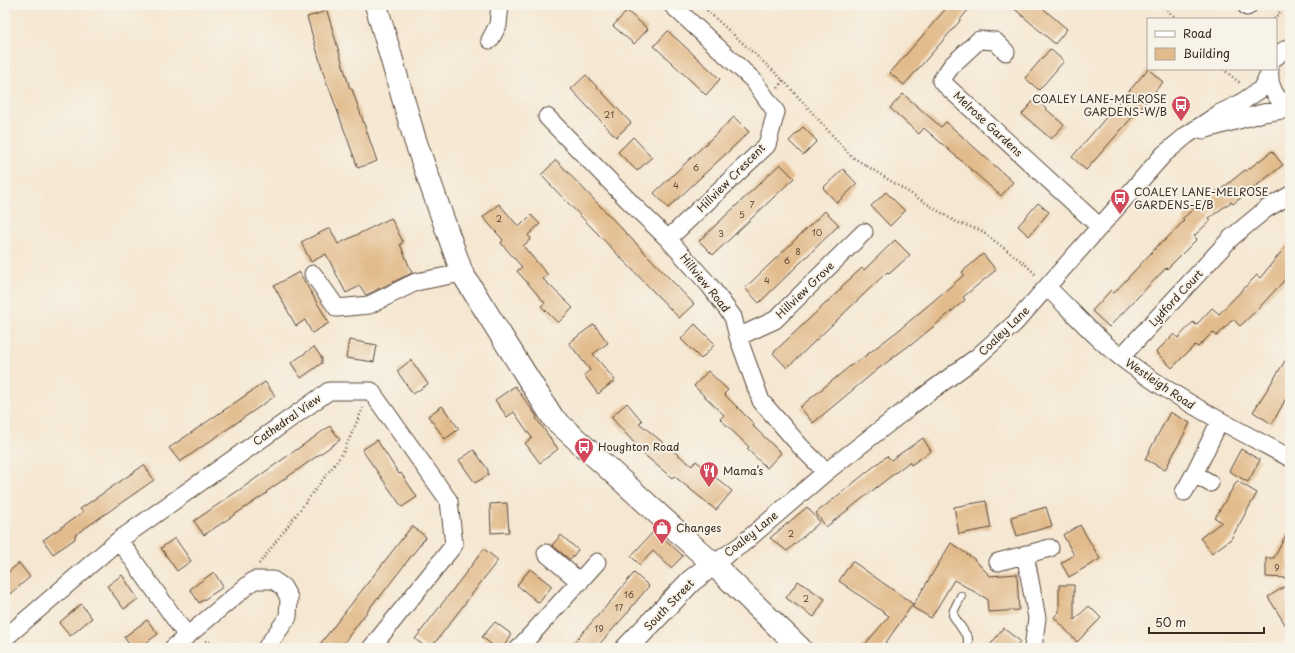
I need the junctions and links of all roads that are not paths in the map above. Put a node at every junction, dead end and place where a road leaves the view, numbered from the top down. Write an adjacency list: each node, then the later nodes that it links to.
1 (376, 5): 15 (main road)
2 (500, 5): 4 (street)
3 (672, 5): 14 (street, Hillview Crescent)
4 (490, 40)
5 (1006, 52): 12 (street, Melrose Gardens)
6 (1270, 72): 7 (street); 10 (street, Coaley Lane)
7 (1290, 106)
8 (1290, 109): 10 (street)
9 (547, 117): 14 (street, Hillview Road)
10 (1188, 135): 12 (street, Coaley Lane)
11 (1290, 196): 19 (street, Lydford Court)
12 (1100, 227): 17 (street, Coaley Lane)
13 (864, 232): 18 (street, Hillview Grove)
14 (668, 239): 18 (street, Hillview Road)
15 (462, 273): 16 (street); 32 (main road)
16 (313, 274)
17 (1047, 287): 19 (street, Westleigh Road); 22 (street, Coaley Lane)
18 (738, 337): 22 (street, Hillview Road)
19 (1121, 358): 20 (street, Westleigh Road)
20 (1220, 421): 21 (street, Westleigh Road); 23 (street)
21 (1290, 458)
22 (826, 472): 32 (street, Coaley Lane)
23 (1195, 474): 24 (street); 25 (street)
24 (1210, 483)
25 (1184, 492)
26 (119, 540): 35 (street); 36 (street, Cathedral View); 39 (street, Cathedral View)
27 (1050, 548): 29 (street)
28 (546, 553): 33 (street)
29 (1025, 554): 31 (street); 44 (street)
30 (597, 562): 33 (street)
31 (998, 562)
32 (713, 564): 41 (main road, South Street); 42 (main road)
33 (580, 582): 40 (street)
34 (961, 596): 43 (lane)
35 (187, 636): 37 (street); 38 (street)
36 (5, 638)
37 (173, 648)
38 (266, 648)
39 (371, 648)
40 (520, 648)
41 (627, 648)
42 (800, 648)
43 (968, 648)
44 (1033, 648)

